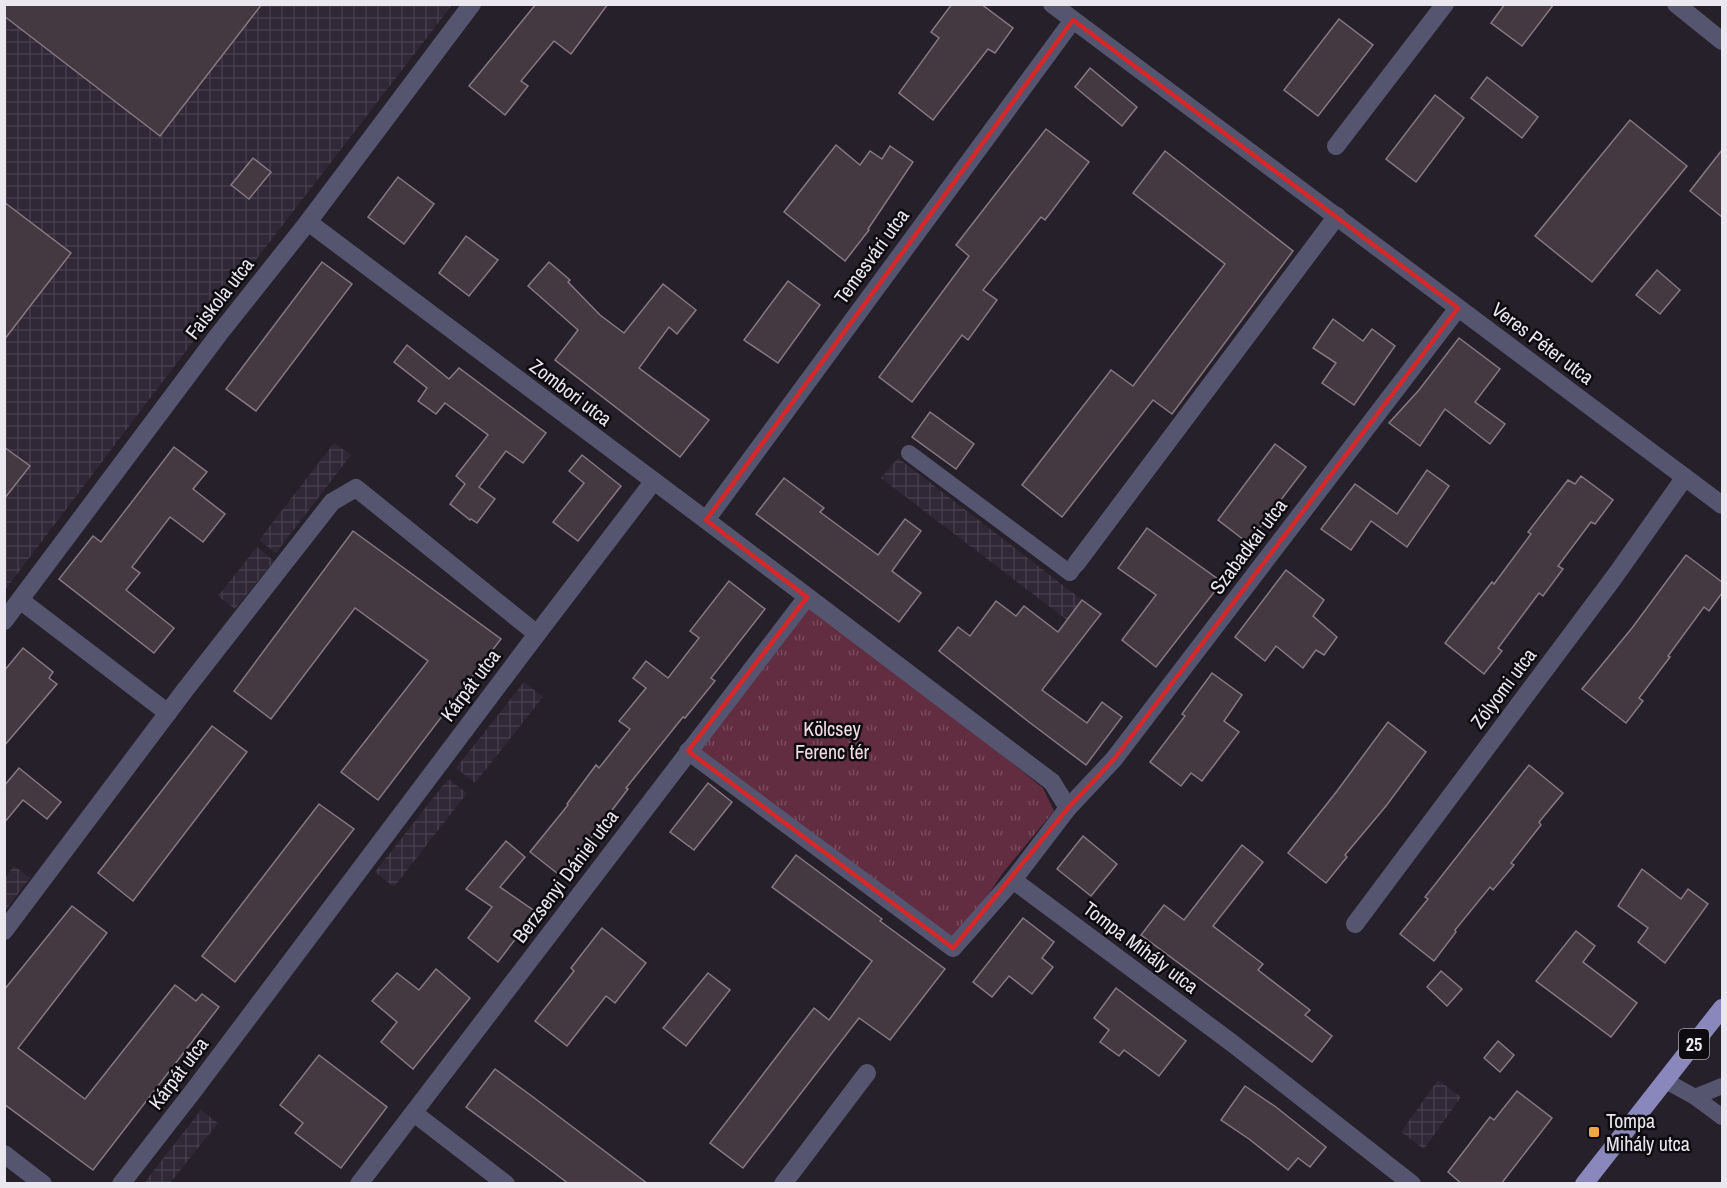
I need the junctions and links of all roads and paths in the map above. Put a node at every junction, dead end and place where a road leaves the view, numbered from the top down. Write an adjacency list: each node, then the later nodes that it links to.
1 (472, 4): 9 (street, Faiskola utca)
2 (1052, 4): 5 (street, Veres Péter utca)
3 (1445, 4): 7 (street)
4 (1676, 4): 6 (street)
5 (1073, 20): 8 (street, Veres Péter utca); 15 (street, Temesvári utca)
6 (1722, 40)
7 (1336, 146)
8 (1337, 216): 10 (street, Veres Péter utca); 16 (street)
9 (308, 222): 13 (street, Zombori utca); 18 (street, Faiskola utca)
10 (1458, 308): 12 (street, Veres Péter utca); 23 (street, Szabadkai utca)
11 (909, 453): 16 (lane)
12 (1685, 477): 14 (street, Veres Péter utca); 25 (street, Zólyomi utca)
13 (653, 482): 15 (street, Zombori utca); 20 (street, Kárpát utca)
14 (1722, 505)
15 (706, 520): 17 (street, Zombori utca)
16 (1076, 564)
17 (807, 597): 22 (street, Berzsenyi Dániel utca); 23 (street)
18 (21, 600): 19 (street, Faiskola utca); 21 (street)
19 (4, 621)
20 (537, 634): 21 (street); 36 (street, Kárpát utca)
21 (168, 713): 26 (street)
22 (688, 751): 24 (street); 32 (street, Berzsenyi Dániel utca)
23 (1068, 808): 24 (street)
24 (1013, 880): 40 (street, Tompa Mihály utca)
25 (1355, 924)
26 (4, 931)
27 (1722, 1008): 29 (main road, 25)
28 (867, 1073): 39 (street)
29 (1666, 1081): 31 (lane); 41 (main road, 25)
30 (1720, 1090): 31 (lane)
31 (1695, 1097): 33 (lane)
32 (414, 1113): 37 (street, Berzsenyi Dániel utca); 38 (street)
33 (1722, 1117)
34 (4, 1154): 35 (street)
35 (43, 1184)
36 (121, 1184)
37 (359, 1184)
38 (506, 1184)
39 (783, 1184)
40 (1412, 1184)
41 (1584, 1184)

